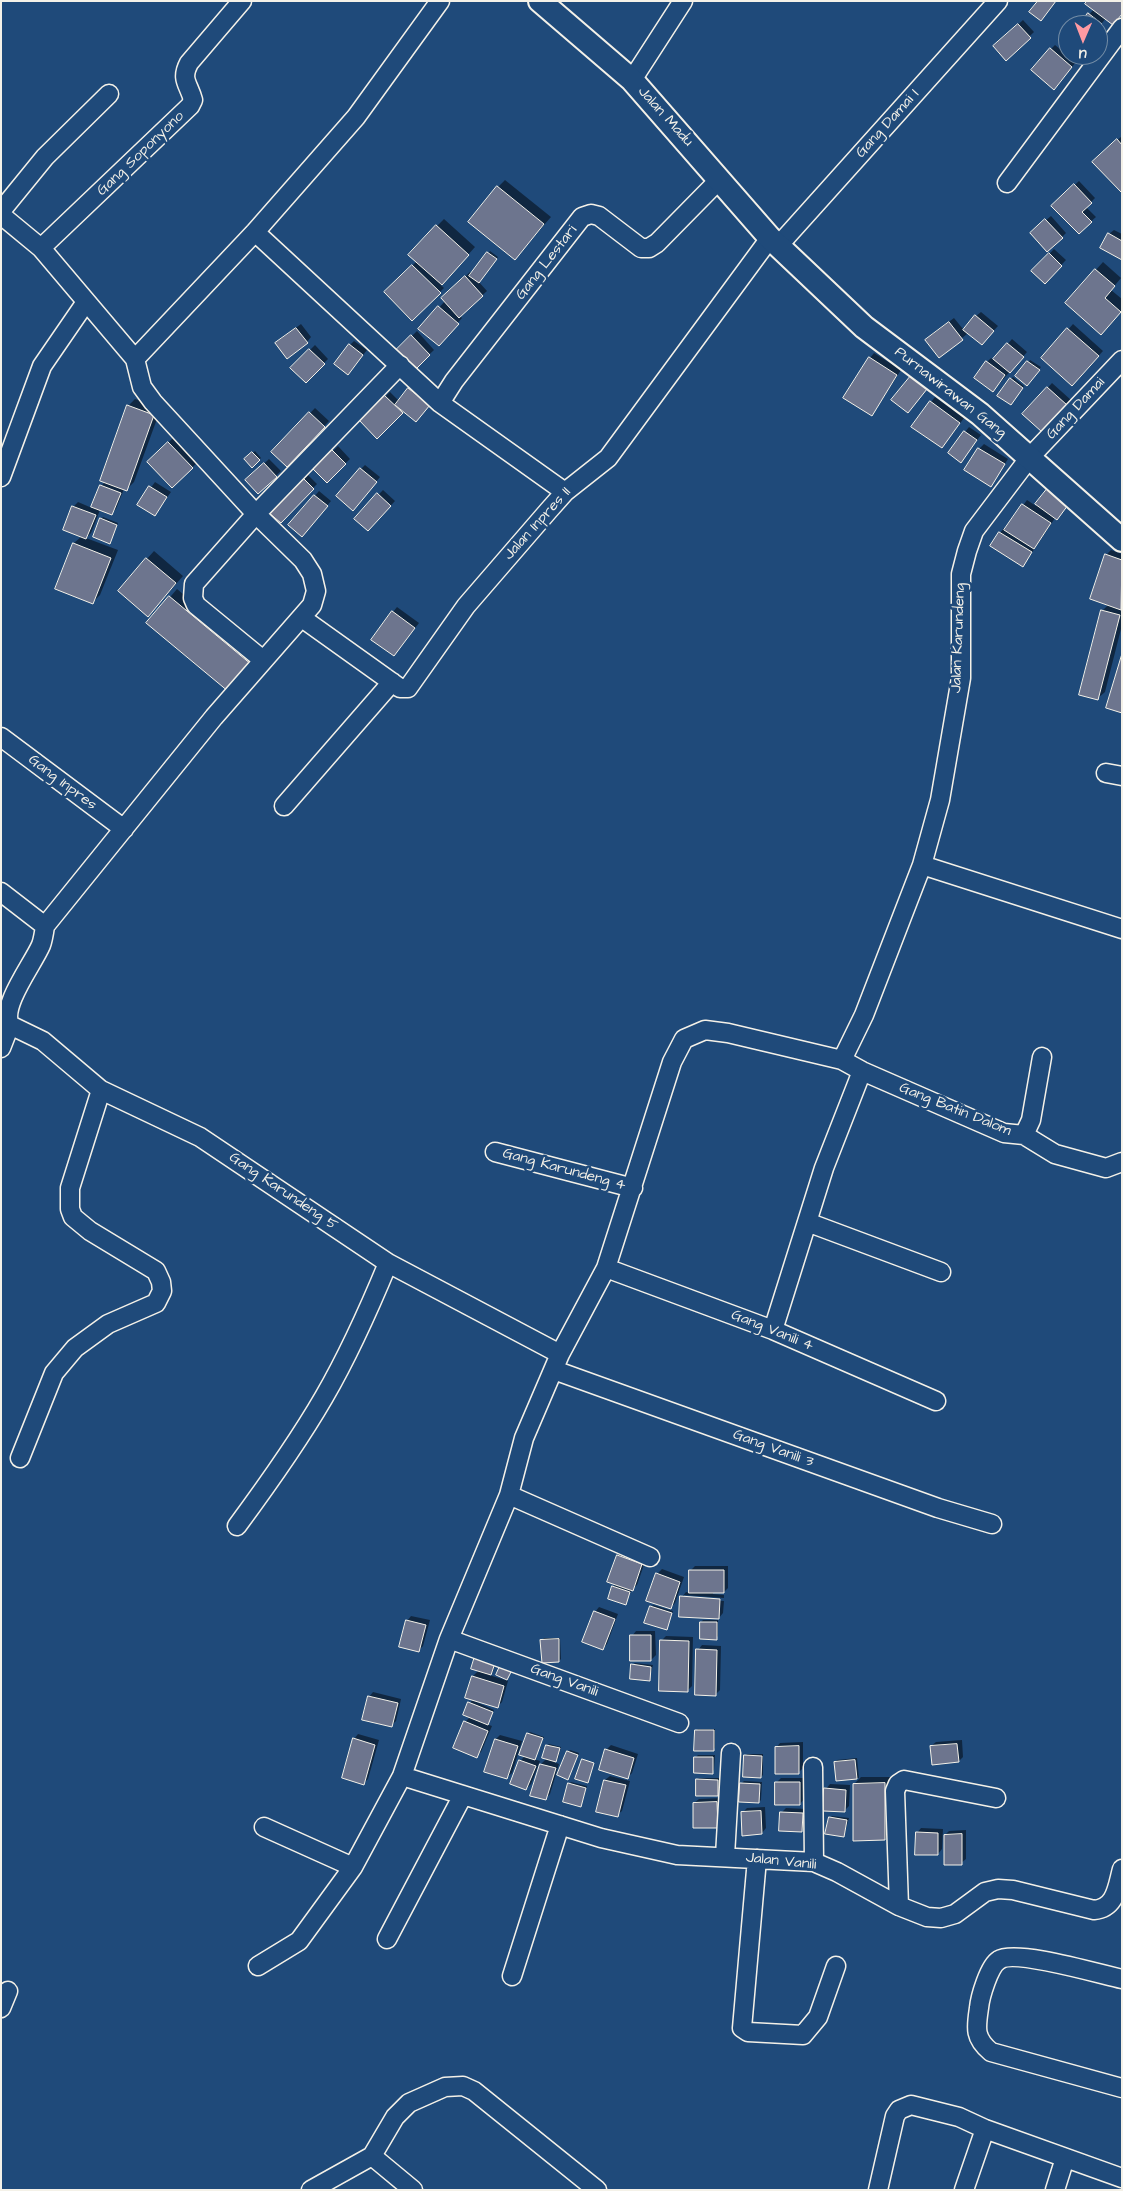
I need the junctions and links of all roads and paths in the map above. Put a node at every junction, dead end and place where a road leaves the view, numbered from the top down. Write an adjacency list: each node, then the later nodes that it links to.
1 (242, 1): 15 (street, Gang Soponyono)
2 (440, 1): 13 (street)
3 (540, 1): 7 (street, Jalan Madu)
4 (683, 1): 7 (street)
5 (998, 1): 14 (street, Gang Damai I)
6 (1122, 28): 10 (street)
7 (632, 80): 9 (street, Jalan Madu)
8 (109, 94): 11 (street)
9 (720, 179): 14 (street, Jalan Madu); 20 (street, Gang Lestari)
10 (1007, 183)
11 (1, 211)
12 (1, 215): 15 (street)
13 (255, 232): 17 (street); 19 (street)
14 (774, 242): 21 (street, Purnawirawan Gang); 23 (street, Jalan Inpres II)
15 (41, 248): 16 (street)
16 (86, 302): 17 (street); 22 (street)
17 (134, 359): 24 (street)
18 (1122, 360): 21 (street, Gang Damai)
19 (400, 365): 20 (street); 24 (street)
20 (440, 403): 23 (street)
21 (1030, 457): 25 (street, Purnawirawan Gang); 32 (street, Jalan Karundeng)
22 (1, 477)
23 (565, 492): 28 (street, Jalan Inpres II)
24 (256, 514): 26 (street); 27 (street)
25 (1122, 540)
26 (302, 618): 27 (street); 28 (street, Jalan Inpres II)
27 (263, 660): 31 (street)
28 (392, 682): 30 (street)
29 (1, 737): 31 (street, Gang Inpres)
30 (284, 806)
31 (124, 829): 34 (street)
32 (922, 865): 35 (street); 39 (street, Jalan Karundeng)
33 (1, 892): 34 (street)
34 (46, 926): 36 (street)
35 (1122, 929)
36 (10, 1025): 37 (street); 41 (street, Gang Karundeng 5)
37 (1, 1048)
38 (1042, 1057): 42 (street, Gang Batin Dalom)
39 (842, 1060): 40 (street, Gang Batin Dalom); 45 (street, Gang Batin Dalom)
40 (862, 1071): 42 (street, Gang Batin Dalom); 46 (street)
41 (101, 1090): 47 (street, Gang Karundeng 5); 53 (street)
42 (1024, 1135): 44 (street)
43 (495, 1152): 45 (street, Gang Karundeng 4)
44 (1122, 1162)
45 (633, 1188): 48 (street, Gang Batin Dalom)
46 (807, 1222): 49 (street); 50 (street)
47 (388, 1263): 51 (street, Gang Karundeng 5); 56 (street)
48 (606, 1268): 50 (street, Gang Vanili 4); 51 (street, Gang Batin Dalom)
49 (940, 1272)
50 (773, 1330): 52 (street, Gang Vanili 4)
51 (557, 1362): 54 (street, Gang Batin Dalom); 55 (street, Gang Vanili 3)
52 (936, 1400)
53 (20, 1458)
54 (509, 1495): 57 (street); 58 (street, Gang Batin Dalom)
55 (992, 1524)
56 (237, 1526)
57 (650, 1557)
58 (449, 1638): 59 (street, Gang Vanili); 62 (street, Gang Batin Dalom)
59 (679, 1723)
60 (731, 1753): 67 (street)
61 (813, 1767): 69 (street)
62 (402, 1776): 63 (street, Jalan Vanili); 70 (street, Gang Batin Dalom)
63 (463, 1795): 65 (street, Jalan Vanili); 73 (street)
64 (996, 1798): 72 (street)
65 (560, 1825): 67 (street, Jalan Vanili); 76 (street)
66 (264, 1827): 70 (street)
67 (725, 1856): 68 (street, Jalan Vanili)
68 (757, 1859): 69 (street, Jalan Vanili); 75 (street)
69 (814, 1862): 72 (street, Jalan Vanili)
70 (353, 1867): 74 (street, Gang Batin Dalom)
71 (1122, 1869): 72 (street, Jalan Vanili)
72 (899, 1906)
73 (387, 1939)
74 (258, 1966)
75 (836, 1966)
76 (512, 1976)
77 (1122, 1979): 80 (street)
78 (8, 1991): 79 (street)
79 (1, 2008)
80 (1122, 2088)
81 (985, 2129): 83 (street); 88 (street); 89 (street)
82 (372, 2156): 85 (street); 86 (street); 87 (street)
83 (1065, 2158): 84 (street); 90 (street)
84 (1122, 2178)
85 (587, 2187)
86 (311, 2190)
87 (413, 2190)
88 (878, 2190)
89 (964, 2190)
90 (1055, 2190)

